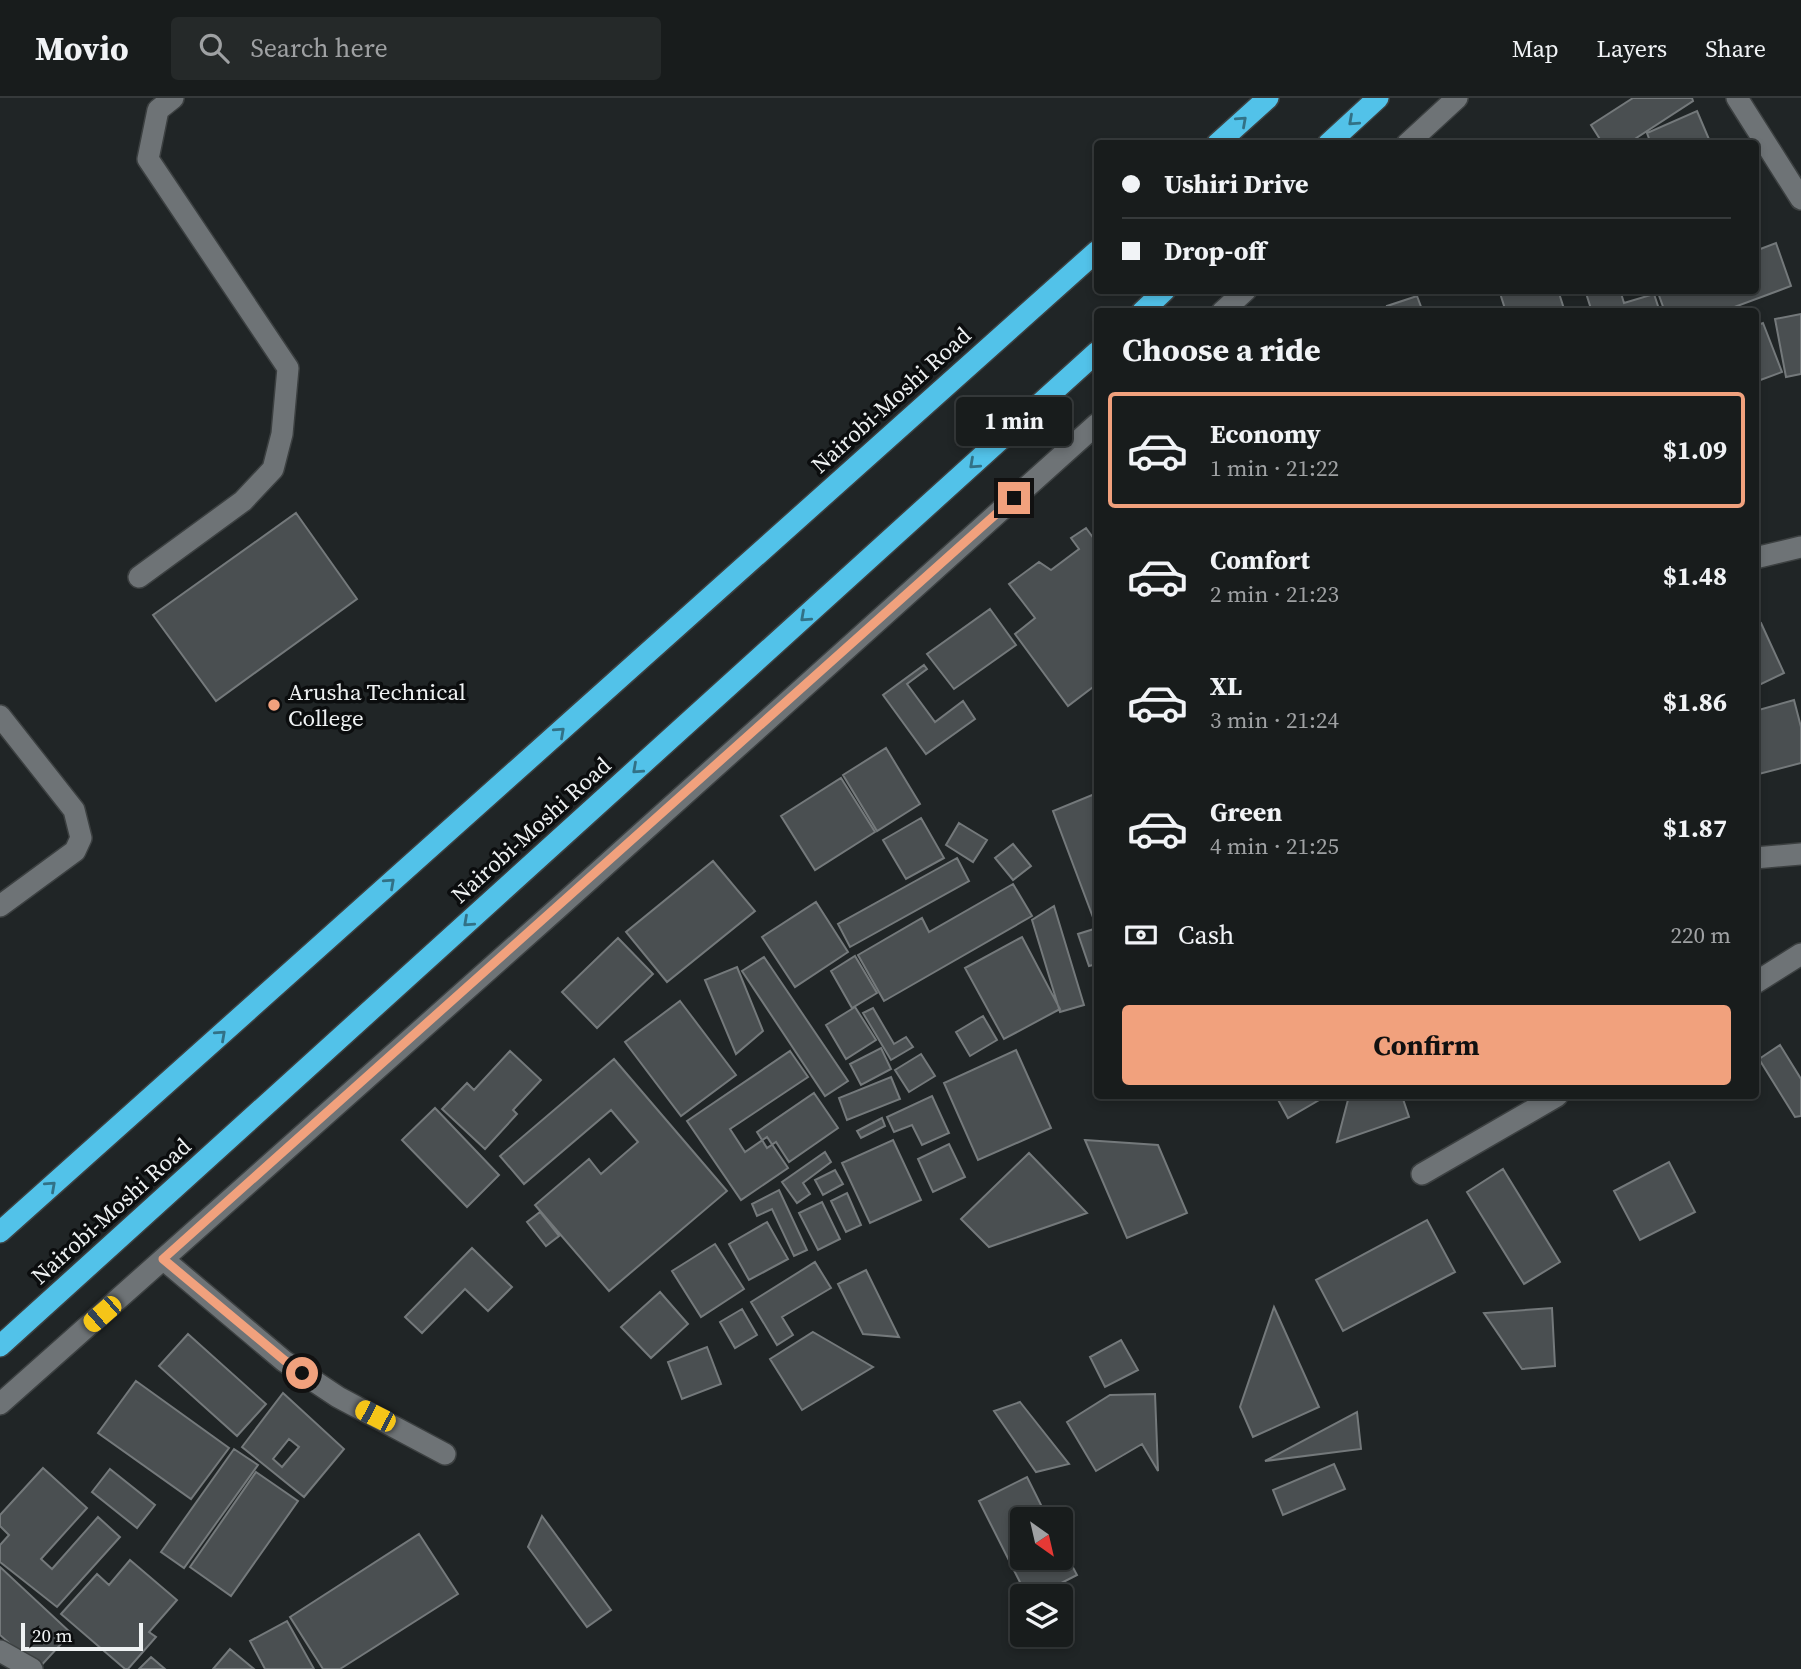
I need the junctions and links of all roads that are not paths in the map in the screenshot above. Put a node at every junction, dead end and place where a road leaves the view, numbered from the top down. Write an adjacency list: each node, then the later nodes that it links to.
1 (173, 98): 19 (street)
2 (1268, 98): 6 (highway, one-way to 2)
3 (1378, 98): 7 (highway, one-way to 7)
4 (1457, 98): 8 (street)
5 (1737, 98): 9 (street)
6 (1221, 140)
7 (1332, 140)
8 (1411, 140)
9 (1801, 199)
10 (1094, 254): 28 (highway, Nairobi-Moshi Road, one-way to 10)
11 (1161, 294): 13 (highway)
12 (1242, 294): 14 (street)
13 (1146, 308)
14 (1226, 308)
15 (1094, 355): 30 (highway, Nairobi-Moshi Road, one-way to 30)
16 (1094, 427): 29 (street)
17 (1801, 547): 18 (street)
18 (1759, 557)
19 (139, 577)
20 (0, 716): 23 (street)
21 (1801, 854): 22 (street)
22 (1759, 858)
23 (0, 906)
24 (1801, 954): 25 (street)
25 (1759, 980)
26 (1552, 1099): 27 (street)
27 (1422, 1174)
28 (0, 1232)
29 (163, 1259): 31 (street); 32 (street)
30 (0, 1346)
31 (0, 1404)
32 (445, 1454)
33 (0, 1651): 34 (street)
34 (32, 1669)

